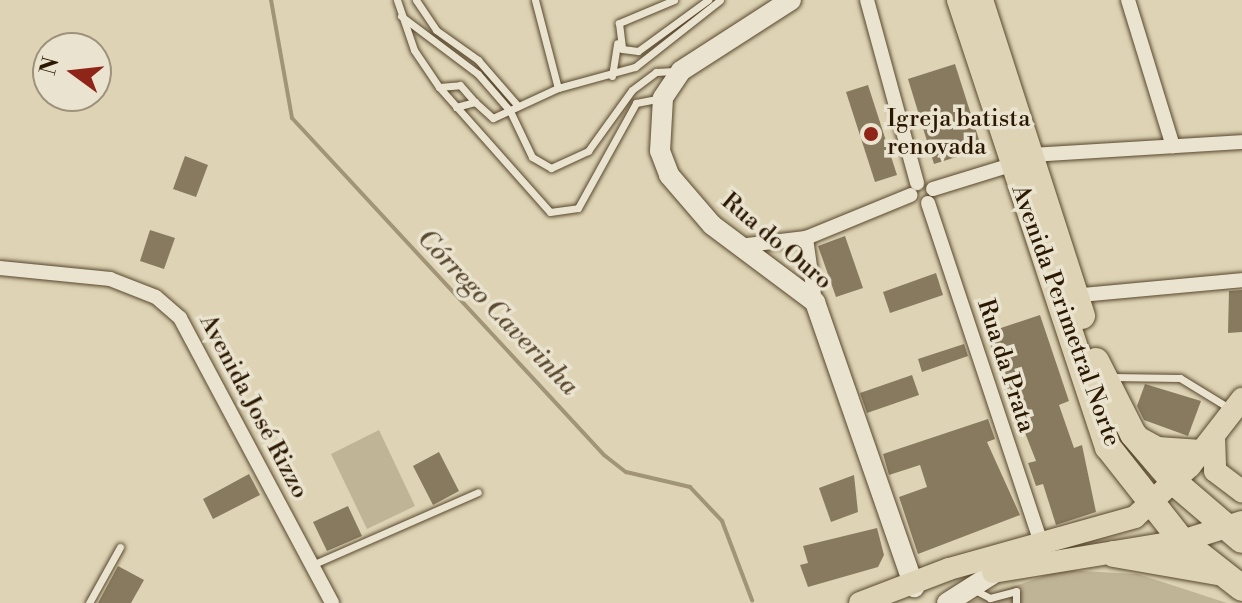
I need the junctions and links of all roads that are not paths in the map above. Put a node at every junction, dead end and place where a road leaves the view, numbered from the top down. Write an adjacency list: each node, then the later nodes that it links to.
1 (397, 0): 12 (lane)
2 (416, 0): 20 (lane)
3 (535, 0): 17 (lane)
4 (674, 0): 13 (lane)
5 (708, 0): 13 (lane)
6 (720, 0): 15 (lane)
7 (791, 0): 14 (street, Rua do Ouro)
8 (867, 0): 26 (street)
9 (960, 0): 25 (highway, Avenida Perimetral Norte)
10 (980, 0): 25 (highway, Avenida Perimetral Norte)
11 (1128, 0): 24 (street)
12 (399, 14): 16 (lane); 22 (lane)
13 (617, 42): 15 (lane)
14 (681, 71): 18 (street, Rua do Ouro); 22 (lane)
15 (612, 76): 17 (lane)
16 (439, 87): 19 (lane); 21 (lane)
17 (558, 88): 20 (lane)
18 (663, 98): 21 (lane); 29 (street, Rua do Ouro)
19 (475, 102): 21 (lane); 22 (lane)
20 (518, 106): 22 (lane)
21 (456, 107)
22 (510, 111)
23 (1242, 142): 24 (street)
24 (1173, 146): 25 (street)
25 (1020, 160): 27 (street); 32 (highway, Avenida Perimetral Norte)
26 (914, 189): 27 (street); 28 (street)
27 (931, 196): 44 (street, Rua da Prata)
28 (806, 238): 29 (street); 33 (street)
29 (739, 246): 33 (street, Rua do Ouro)
30 (0, 268): 47 (street, Avenida José Rizzo)
31 (1242, 280): 32 (street)
32 (1066, 297): 34 (highway, Avenida Perimetral Norte); 41 (highway, Avenida Perimetral Norte)
33 (815, 302): 50 (street, Rua do Ouro)
34 (1102, 381): 35 (lane); 36 (highway, Avenida Perimetral Norte)
35 (1237, 405): 37 (main road)
36 (1136, 438): 37 (highway); 38 (highway, Avenida Perimetral Norte)
37 (1207, 445): 38 (main road); 39 (main road)
38 (1174, 482): 41 (main road); 42 (highway, Avenida Perimetral Norte)
39 (1242, 491)
40 (478, 492): 47 (lane)
41 (1152, 505): 43 (highway, Avenida Perimetral Norte); 44 (main road)
42 (1237, 529): 43 (main road)
43 (1182, 541): 46 (main road); 49 (highway, Avenida Perimetral Norte)
44 (1041, 543): 50 (main road)
45 (120, 547): 52 (lane)
46 (1114, 554): 48 (main road); 49 (highway)
47 (312, 565): 53 (street, Avenida José Rizzo)
48 (999, 570): 50 (main road); 51 (street)
49 (1232, 581)
50 (914, 587): 54 (main road)
51 (975, 590): 55 (street); 56 (lane)
52 (89, 603)
53 (332, 603)
54 (860, 603)
55 (947, 603)
56 (1016, 603)

